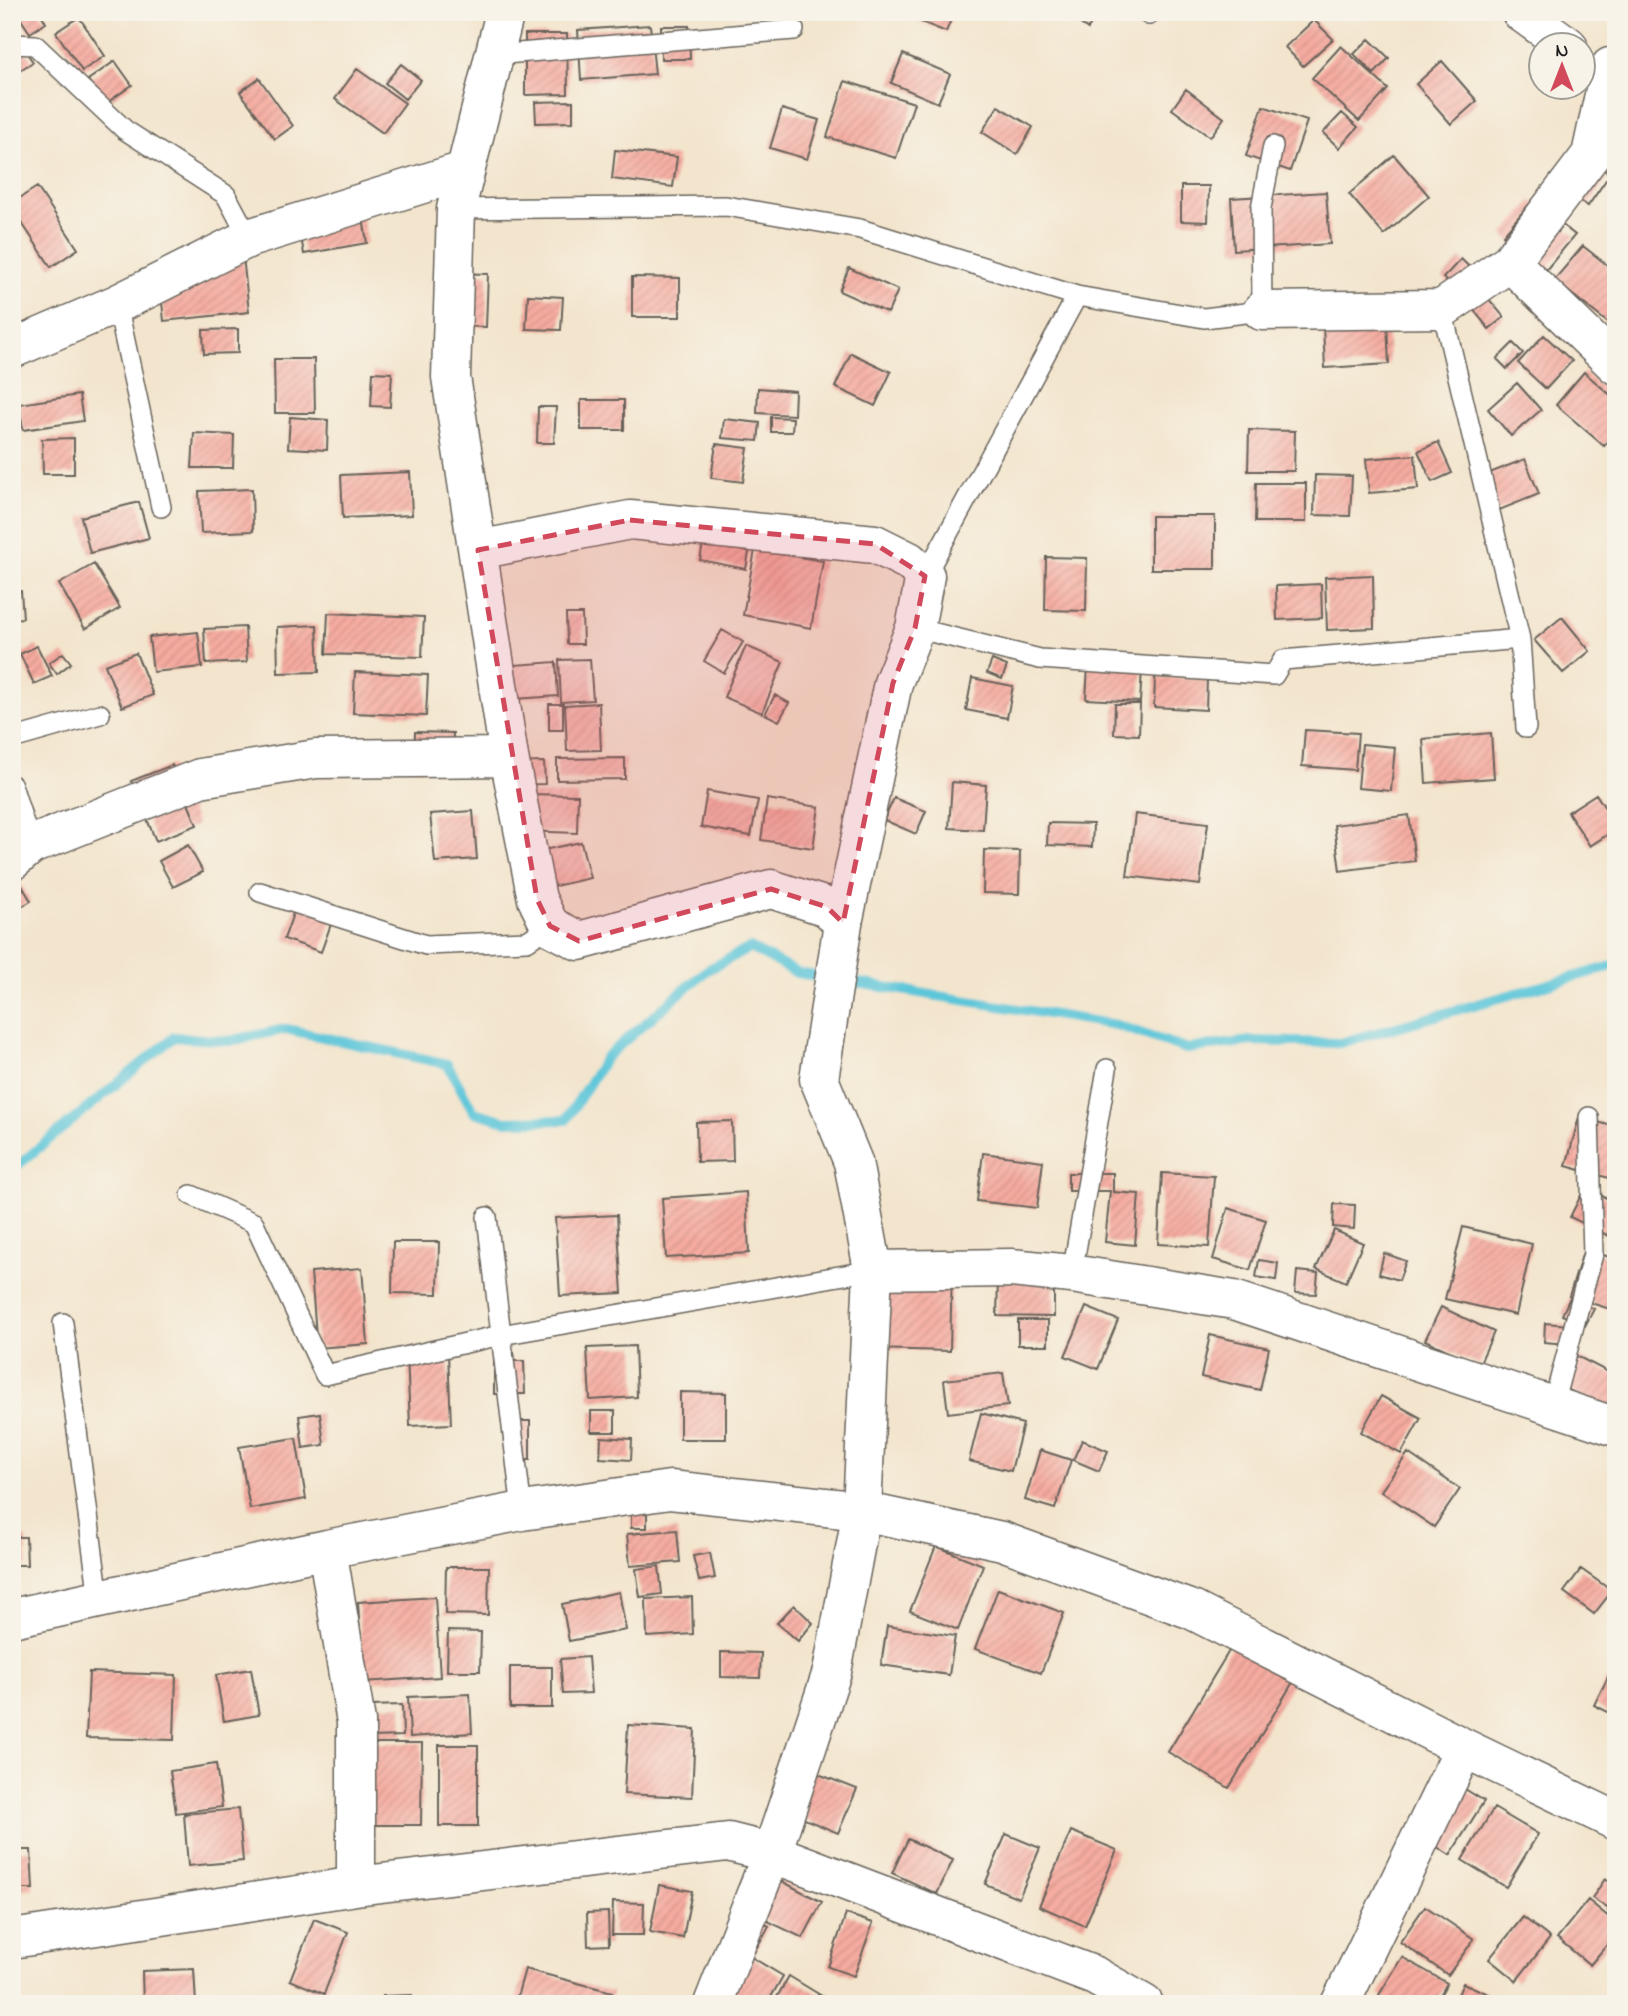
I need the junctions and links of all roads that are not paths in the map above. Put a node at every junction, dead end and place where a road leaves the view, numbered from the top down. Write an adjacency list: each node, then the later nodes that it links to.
1 (505, 12): 6 (street)
2 (1521, 12): 4 (street)
3 (794, 30): 6 (lane)
4 (1549, 32)
5 (12, 44): 11 (lane)
6 (494, 55): 9 (street)
7 (1603, 63): 12 (street)
8 (1273, 146): 16 (lane)
9 (464, 172): 10 (street); 11 (street)
10 (456, 209): 13 (lane); 20 (street)
11 (248, 239): 14 (street)
12 (1510, 262): 15 (street); 18 (street)
13 (1077, 296): 16 (lane); 21 (lane)
14 (117, 304): 17 (street); 19 (lane)
15 (1442, 309): 16 (street); 23 (lane)
16 (1262, 311)
17 (12, 349)
18 (1616, 365)
19 (161, 508)
20 (478, 550): 21 (street); 27 (street)
21 (925, 576): 22 (street)
22 (915, 628): 23 (lane); 31 (street)
23 (1520, 639): 25 (lane)
24 (100, 714): 26 (lane)
25 (1526, 729)
26 (12, 739)
27 (509, 757): 29 (street); 32 (street)
28 (12, 785): 29 (lane)
29 (22, 853)
30 (260, 892): 32 (lane)
31 (843, 923): 32 (street); 37 (street)
32 (550, 926)
33 (1107, 1069): 38 (lane)
34 (1589, 1117): 41 (lane)
35 (191, 1195): 40 (lane)
36 (487, 1217): 40 (lane)
37 (873, 1270): 38 (street); 40 (lane); 44 (street)
38 (1072, 1274): 41 (street)
39 (63, 1323): 46 (lane)
40 (501, 1335): 43 (lane)
41 (1553, 1405): 42 (street)
42 (1616, 1427)
43 (522, 1511): 44 (street); 45 (street)
44 (862, 1511): 48 (street); 50 (street)
45 (327, 1549): 46 (street); 51 (street)
46 (99, 1599): 47 (street)
47 (12, 1618)
48 (1464, 1748): 49 (street); 55 (street)
49 (1616, 1821)
50 (772, 1853): 51 (street); 53 (street); 54 (street)
51 (356, 1886): 52 (street)
52 (12, 1939)
53 (713, 2004)
54 (1144, 2004)
55 (1340, 2004)

